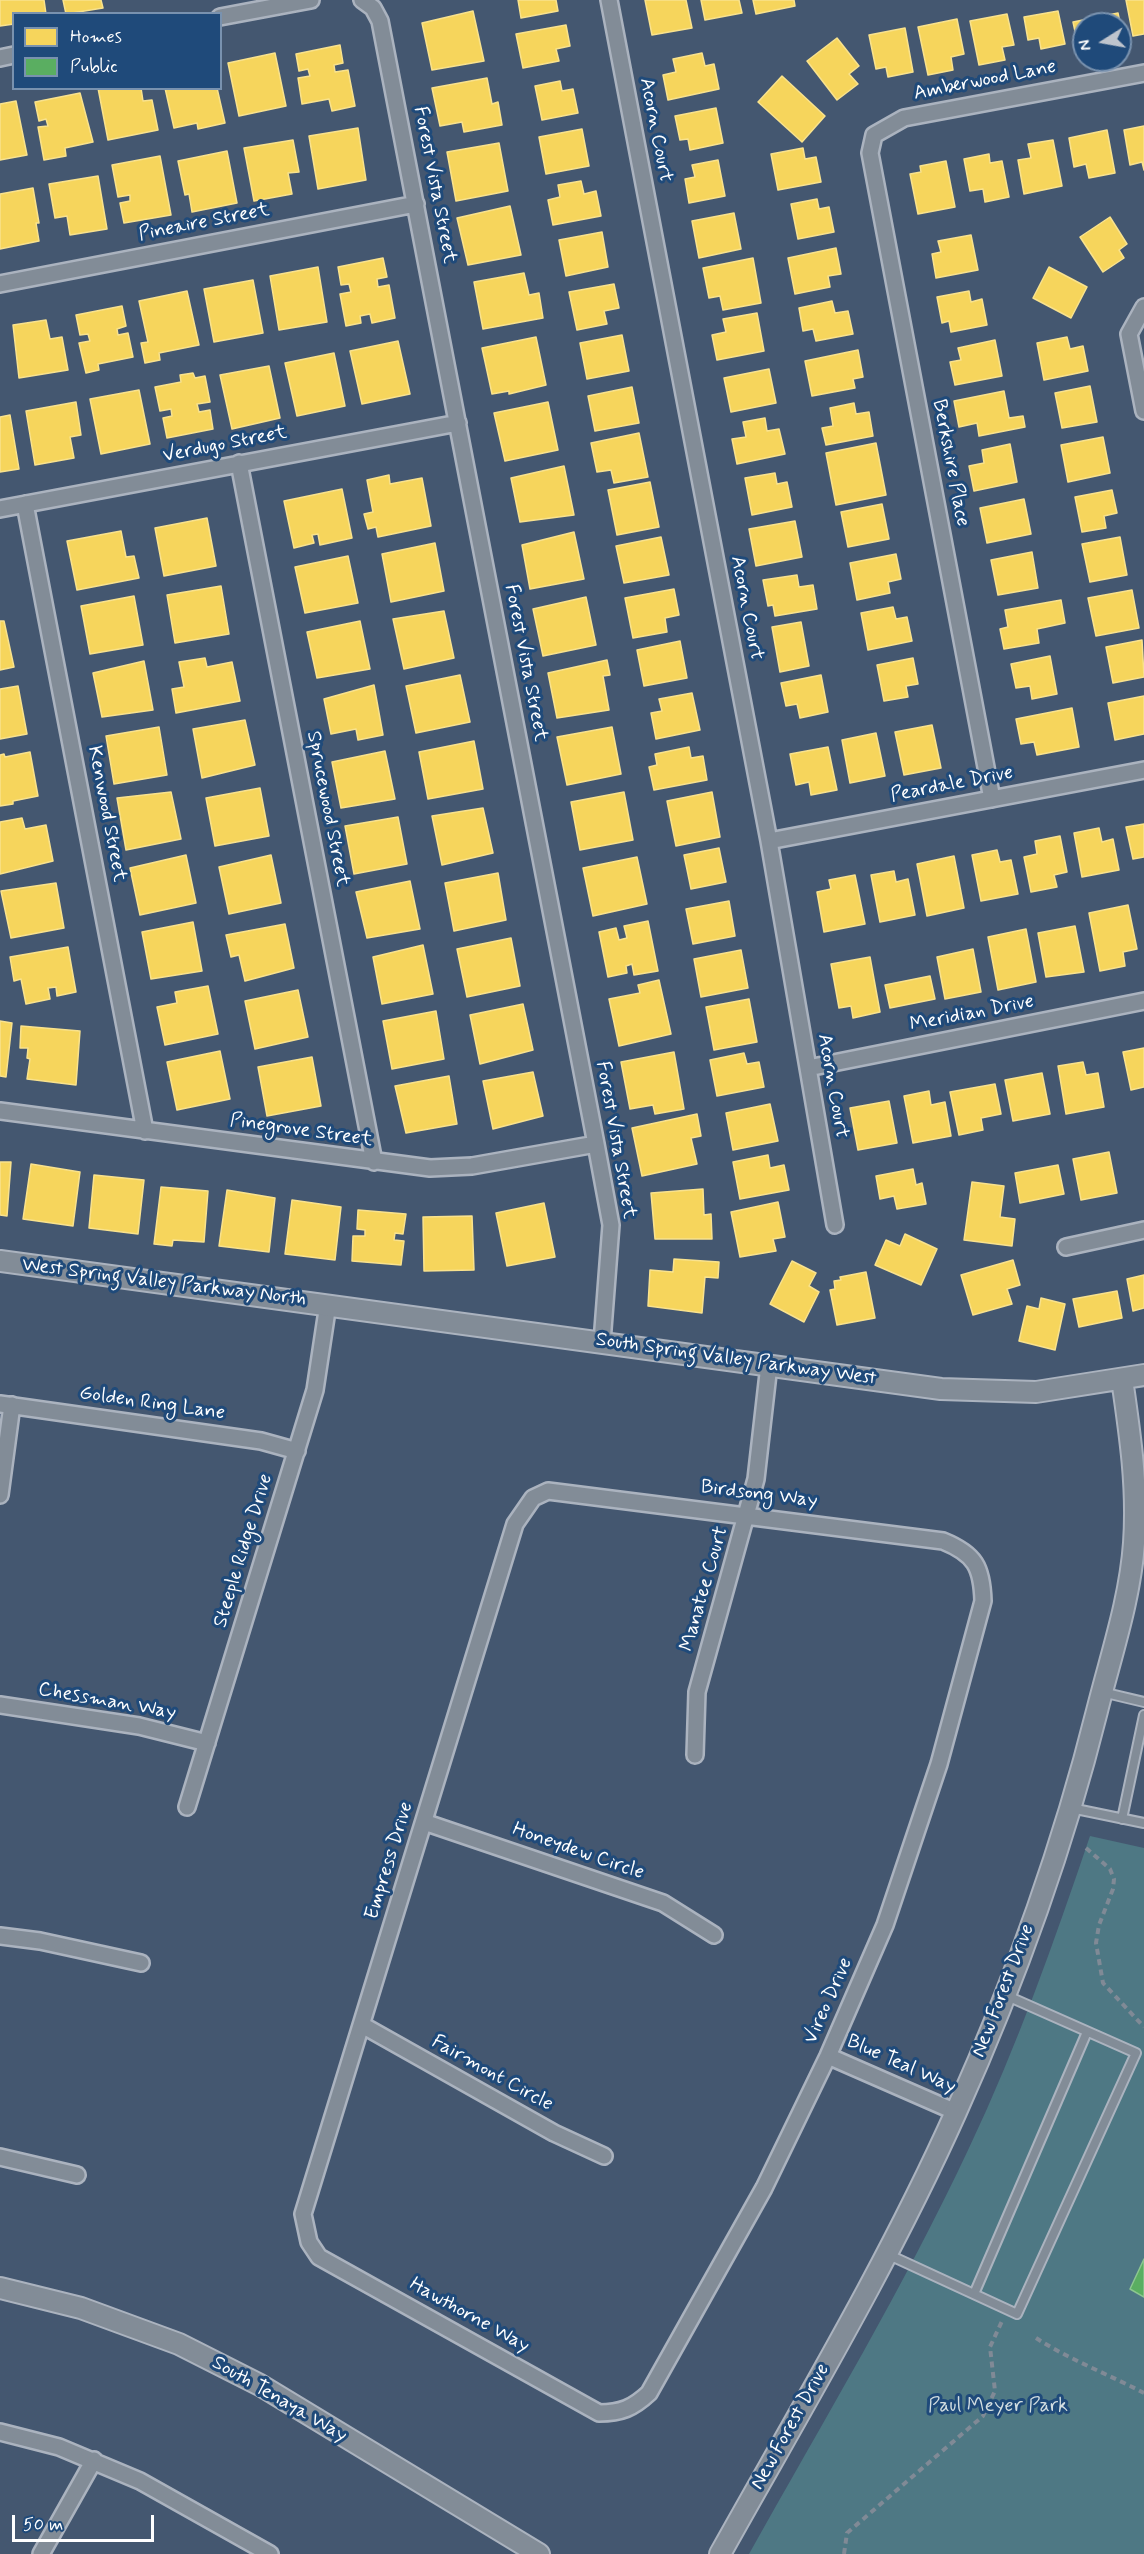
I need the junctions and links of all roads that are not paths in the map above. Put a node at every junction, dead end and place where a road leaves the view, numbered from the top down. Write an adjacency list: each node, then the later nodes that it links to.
1 (311, 0): 4 (street)
2 (362, 0): 7 (street, Forest Vista Street)
3 (609, 0): 17 (street, Acorn Court)
4 (222, 17)
5 (1144, 73): 6 (street, Amberwood Lane)
6 (874, 135): 16 (street, Berkshire Place)
7 (416, 204): 8 (street, Pineaire Street); 11 (street, Forest Vista Street)
8 (0, 284)
9 (1140, 313): 10 (street)
10 (1144, 411)
11 (458, 423): 12 (street, Verdugo Street); 22 (street, Forest Vista Street)
12 (239, 464): 13 (street, Verdugo Street); 23 (street, Sprucewood Street)
13 (25, 504): 14 (street, Verdugo Street); 21 (street, Kenwood Street)
14 (0, 509)
15 (1144, 770): 16 (street, Peardale Drive)
16 (992, 799): 17 (street, Peardale Drive)
17 (769, 841): 19 (street, Acorn Court)
18 (1144, 1001): 19 (street, Meridian Drive)
19 (808, 1068): 24 (street, Acorn Court)
20 (0, 1112): 21 (street, Pinegrove Street)
21 (145, 1131): 23 (street, Pinegrove Street)
22 (596, 1144): 23 (street, Pinegrove Street); 29 (street, Forest Vista Street)
23 (374, 1162)
24 (835, 1225)
25 (1144, 1230): 26 (street)
26 (1066, 1247)
27 (0, 1261): 28 (street, West Spring Valley Parkway North)
28 (328, 1304): 29 (street, South Spring Valley Parkway West); 34 (street, Steeple Ridge Drive)
29 (602, 1342): 30 (street, South Spring Valley Parkway West)
30 (769, 1365): 32 (street, South Spring Valley Parkway West); 37 (street, Manatee Court)
31 (1144, 1375): 32 (street, South Spring Valley Parkway West)
32 (1122, 1379): 39 (street, New Forest Drive)
33 (6, 1405): 34 (street, Golden Ring Lane); 35 (street)
34 (297, 1451): 43 (street, Steeple Ridge Drive)
35 (0, 1495)
36 (533, 1498): 37 (street, Birdsong Way); 48 (street, Empress Drive)
37 (748, 1515): 38 (street, Birdsong Way); 44 (street, Manatee Court)
38 (975, 1561): 56 (street, Vireo Drive)
39 (1102, 1692): 40 (lane); 46 (street, New Forest Drive)
40 (1144, 1702)
41 (0, 1705): 43 (street, Chessman Way)
42 (1144, 1715): 47 (lane)
43 (207, 1743): 45 (street, Steeple Ridge Drive)
44 (695, 1755)
45 (187, 1807)
46 (1070, 1808): 47 (lane); 53 (street, New Forest Drive)
47 (1122, 1818): 49 (lane)
48 (424, 1822): 50 (street, Honeydew Circle); 54 (street, Empress Drive)
49 (1144, 1823)
50 (714, 1935)
51 (0, 1936): 52 (street)
52 (141, 1963)
53 (1004, 1995): 55 (lane); 57 (street, New Forest Drive)
54 (362, 2025): 58 (street, Fairmont Circle); 61 (street, Empress Drive)
55 (1087, 2032): 64 (lane); 64 (lane)
56 (828, 2056): 57 (street, Blue Teal Way); 65 (street, Vireo Drive)
57 (956, 2112): 62 (street, New Forest Drive)
58 (604, 2156)
59 (0, 2157): 60 (street)
60 (77, 2175)
61 (309, 2242): 65 (street, Hawthorne Way)
62 (886, 2253): 64 (lane); 71 (street, New Forest Drive)
63 (0, 2288): 70 (street, South Tenaya Way)
64 (974, 2294)
65 (617, 2413)
66 (0, 2432): 67 (street)
67 (94, 2460): 68 (street); 69 (street)
68 (40, 2554)
69 (270, 2554)
70 (539, 2554)
71 (720, 2554)

